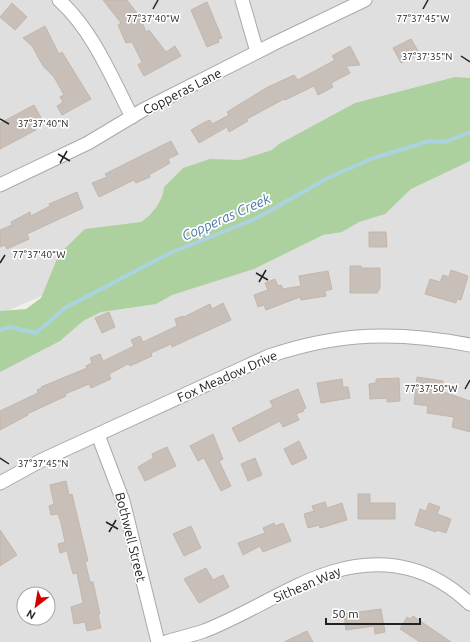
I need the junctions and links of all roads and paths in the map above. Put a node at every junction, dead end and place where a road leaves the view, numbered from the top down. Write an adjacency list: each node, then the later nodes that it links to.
1 (58, 0): 5 (street)
2 (242, 0): 4 (street)
3 (366, 0): 4 (street, Copperas Lane)
4 (257, 52): 5 (street, Copperas Lane)
5 (132, 117): 6 (street, Copperas Lane)
6 (0, 185)
7 (470, 345): 8 (street, Fox Meadow Drive)
8 (98, 435): 9 (street, Fox Meadow Drive); 11 (street, Bothwell Street)
9 (0, 483)
10 (470, 604): 12 (street, Sithean Way)
11 (158, 642)
12 (166, 642)

